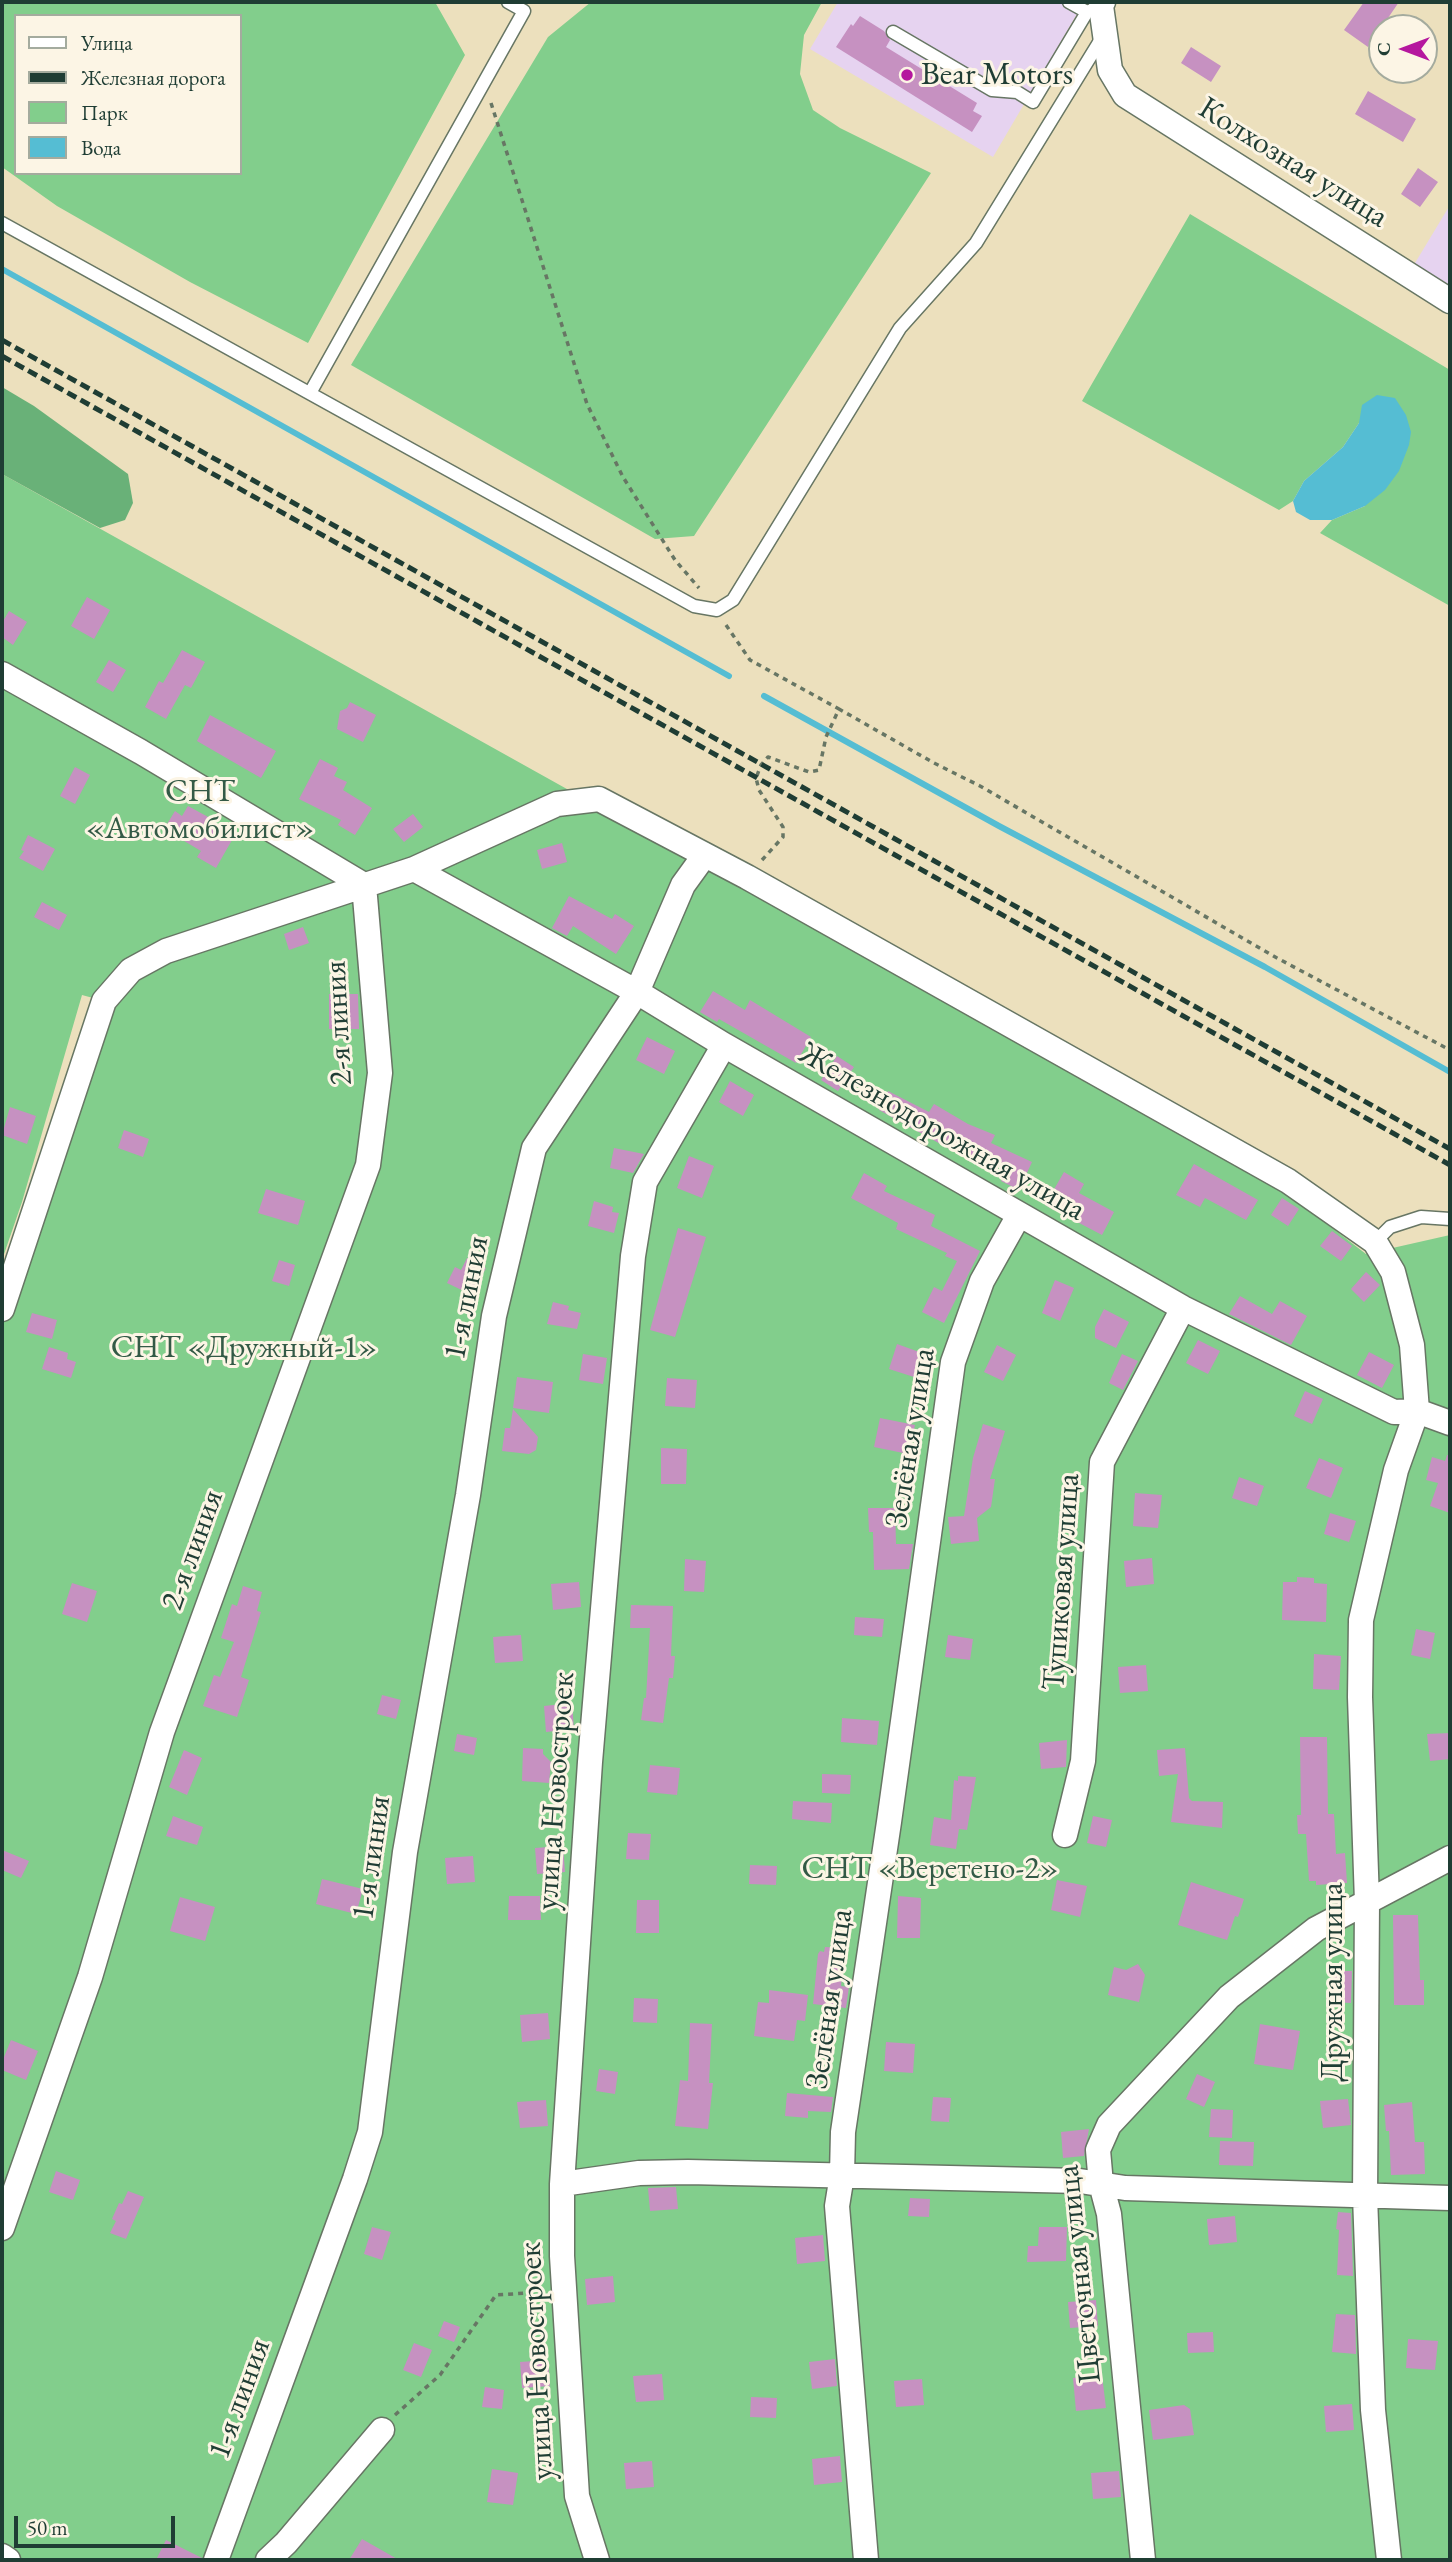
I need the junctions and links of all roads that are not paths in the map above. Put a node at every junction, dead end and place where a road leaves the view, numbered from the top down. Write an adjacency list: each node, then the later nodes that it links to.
1 (508, 2): 8 (lane)
2 (1069, 2): 3 (lane)
3 (1097, 6): 4 (lane); 5 (street)
4 (893, 32)
5 (1105, 33): 7 (street, Колхозная улица); 8 (lane)
6 (2, 223): 8 (lane)
7 (1450, 301)
8 (310, 393)
9 (2, 674): 12 (street)
10 (705, 856): 11 (street); 13 (street); 17 (street)
11 (414, 869): 12 (street); 13 (street, Железнодорожная улица)
12 (364, 886): 18 (street); 30 (street, 2-я линия)
13 (637, 992): 14 (street, Железнодорожная улица); 34 (street, 1-я линия)
14 (724, 1045): 15 (street, Железнодорожная улица); 26 (street, улица Новостроек)
15 (1019, 1214): 19 (street, Железнодорожная улица); 25 (street, Зелёная улица)
16 (1450, 1219): 17 (lane)
17 (1375, 1242): 20 (street)
18 (2, 1308)
19 (1183, 1308): 20 (street, Железнодорожная улица); 22 (street, Тупиковая улица)
20 (1417, 1411): 21 (street, Железнодорожная улица); 24 (street, Дружная улица)
21 (1450, 1423)
22 (1065, 1835)
23 (1450, 1858): 24 (street, Цветочная улица)
24 (1367, 1902): 27 (street, Цветочная улица); 28 (street, Дружная улица)
25 (842, 2175): 26 (street); 27 (street); 37 (street, Зелёная улица)
26 (562, 2184): 36 (street, улица Новостроек)
27 (1101, 2184): 28 (street); 38 (street, Цветочная улица)
28 (1365, 2196): 29 (street); 39 (street, Дружная улица)
29 (1450, 2198)
30 (2, 2228)
31 (382, 2430): 35 (street)
32 (2, 2556): 33 (street)
33 (8, 2560)
34 (216, 2560)
35 (268, 2560)
36 (597, 2560)
37 (866, 2560)
38 (1143, 2560)
39 (1389, 2560)

